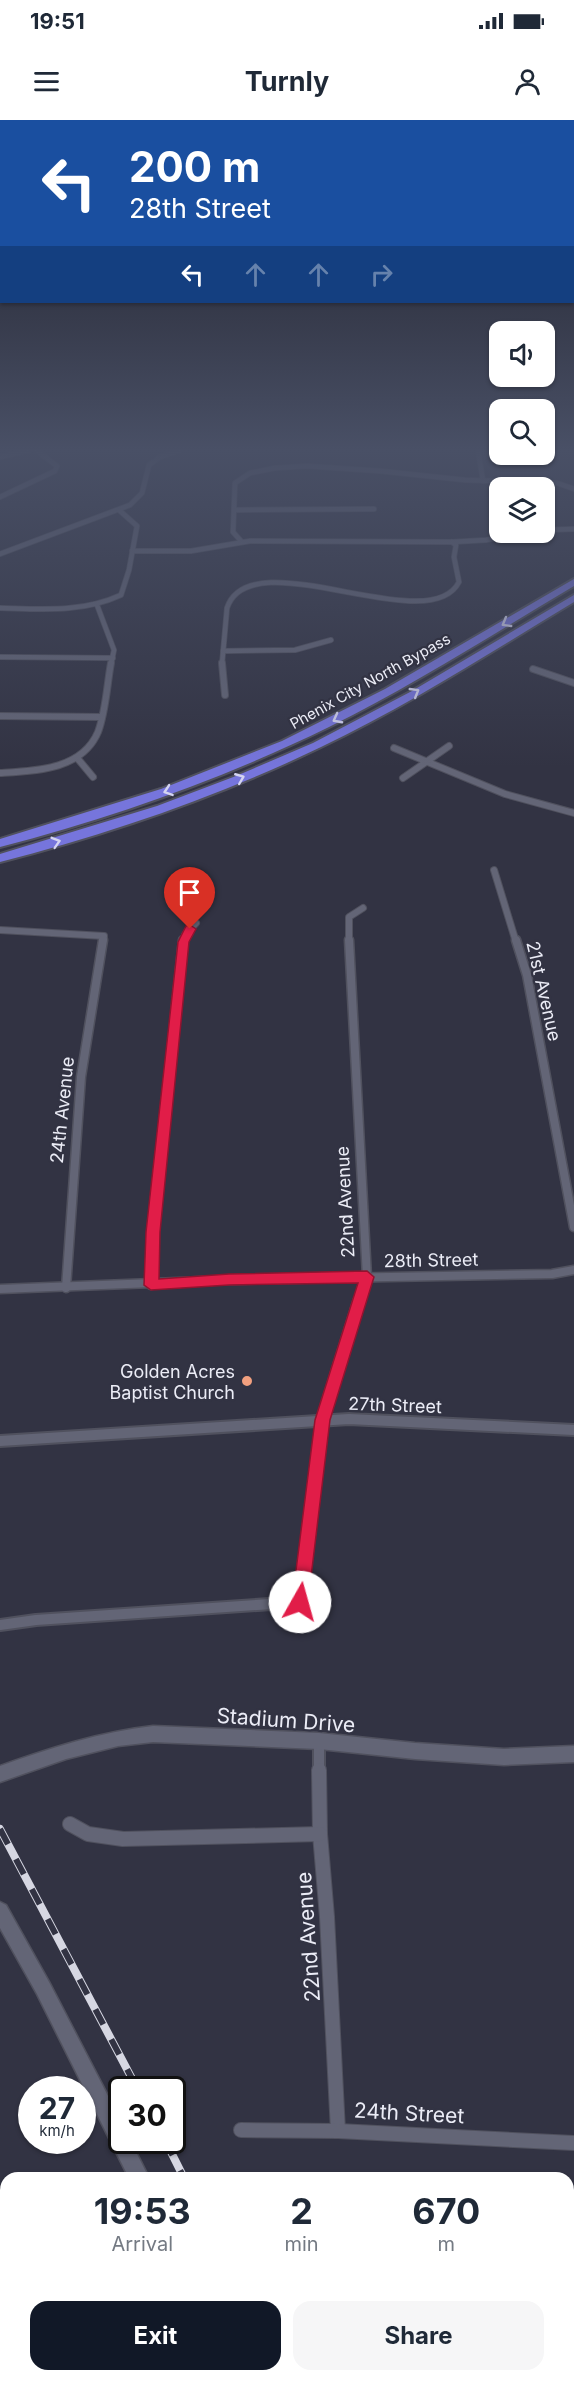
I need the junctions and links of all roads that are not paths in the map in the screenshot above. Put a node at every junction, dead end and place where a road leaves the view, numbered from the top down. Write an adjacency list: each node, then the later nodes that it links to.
1 (131, 556): 5 (street)
2 (455, 556): 8 (street)
3 (574, 582): 24 (highway, Phenix City North Bypass, one-way to 24)
4 (574, 598): 25 (highway, Phenix City North Bypass, one-way to 4)
5 (97, 605): 6 (street); 10 (street)
6 (0, 608)
7 (332, 640): 8 (street)
8 (223, 651): 13 (street)
9 (0, 657): 10 (street)
10 (113, 657): 15 (street)
11 (533, 669): 12 (street)
12 (574, 683)
13 (225, 695)
14 (0, 716): 15 (street)
15 (101, 717): 18 (street)
16 (449, 746): 19 (street)
17 (394, 748): 19 (street)
18 (78, 759): 20 (street); 21 (street)
19 (426, 764): 22 (street); 23 (street)
20 (0, 773)
21 (93, 777)
22 (403, 778)
23 (574, 813)
24 (0, 843)
25 (0, 858)
26 (494, 870): 30 (street, 21st Avenue)
27 (363, 908): 32 (street, 22nd Avenue)
28 (196, 923): 33 (street)
29 (0, 930): 34 (street, 24th Avenue)
30 (574, 1227)
31 (574, 1270): 32 (street, 28th Street)
32 (367, 1277): 33 (street, 28th Street); 36 (street, 22nd Avenue)
33 (151, 1285): 34 (street, 28th Street)
34 (66, 1288): 35 (street, 28th Street)
35 (0, 1289)
36 (322, 1420): 37 (street, 27th Street); 38 (street, 27th Street); 39 (street, 22nd Avenue)
37 (574, 1430)
38 (0, 1441)
39 (0, 1625)
40 (319, 1741): 41 (street, Stadium Drive); 42 (street, Stadium Drive); 44 (street, 22nd Avenue)
41 (574, 1754)
42 (0, 1774)
43 (70, 1824): 44 (street)
44 (320, 1834): 47 (street, 22nd Avenue)
45 (0, 1911): 49 (street)
46 (241, 2130): 47 (street, 24th Street)
47 (338, 2131): 48 (street, 24th Street)
48 (574, 2143)
49 (136, 2172)

